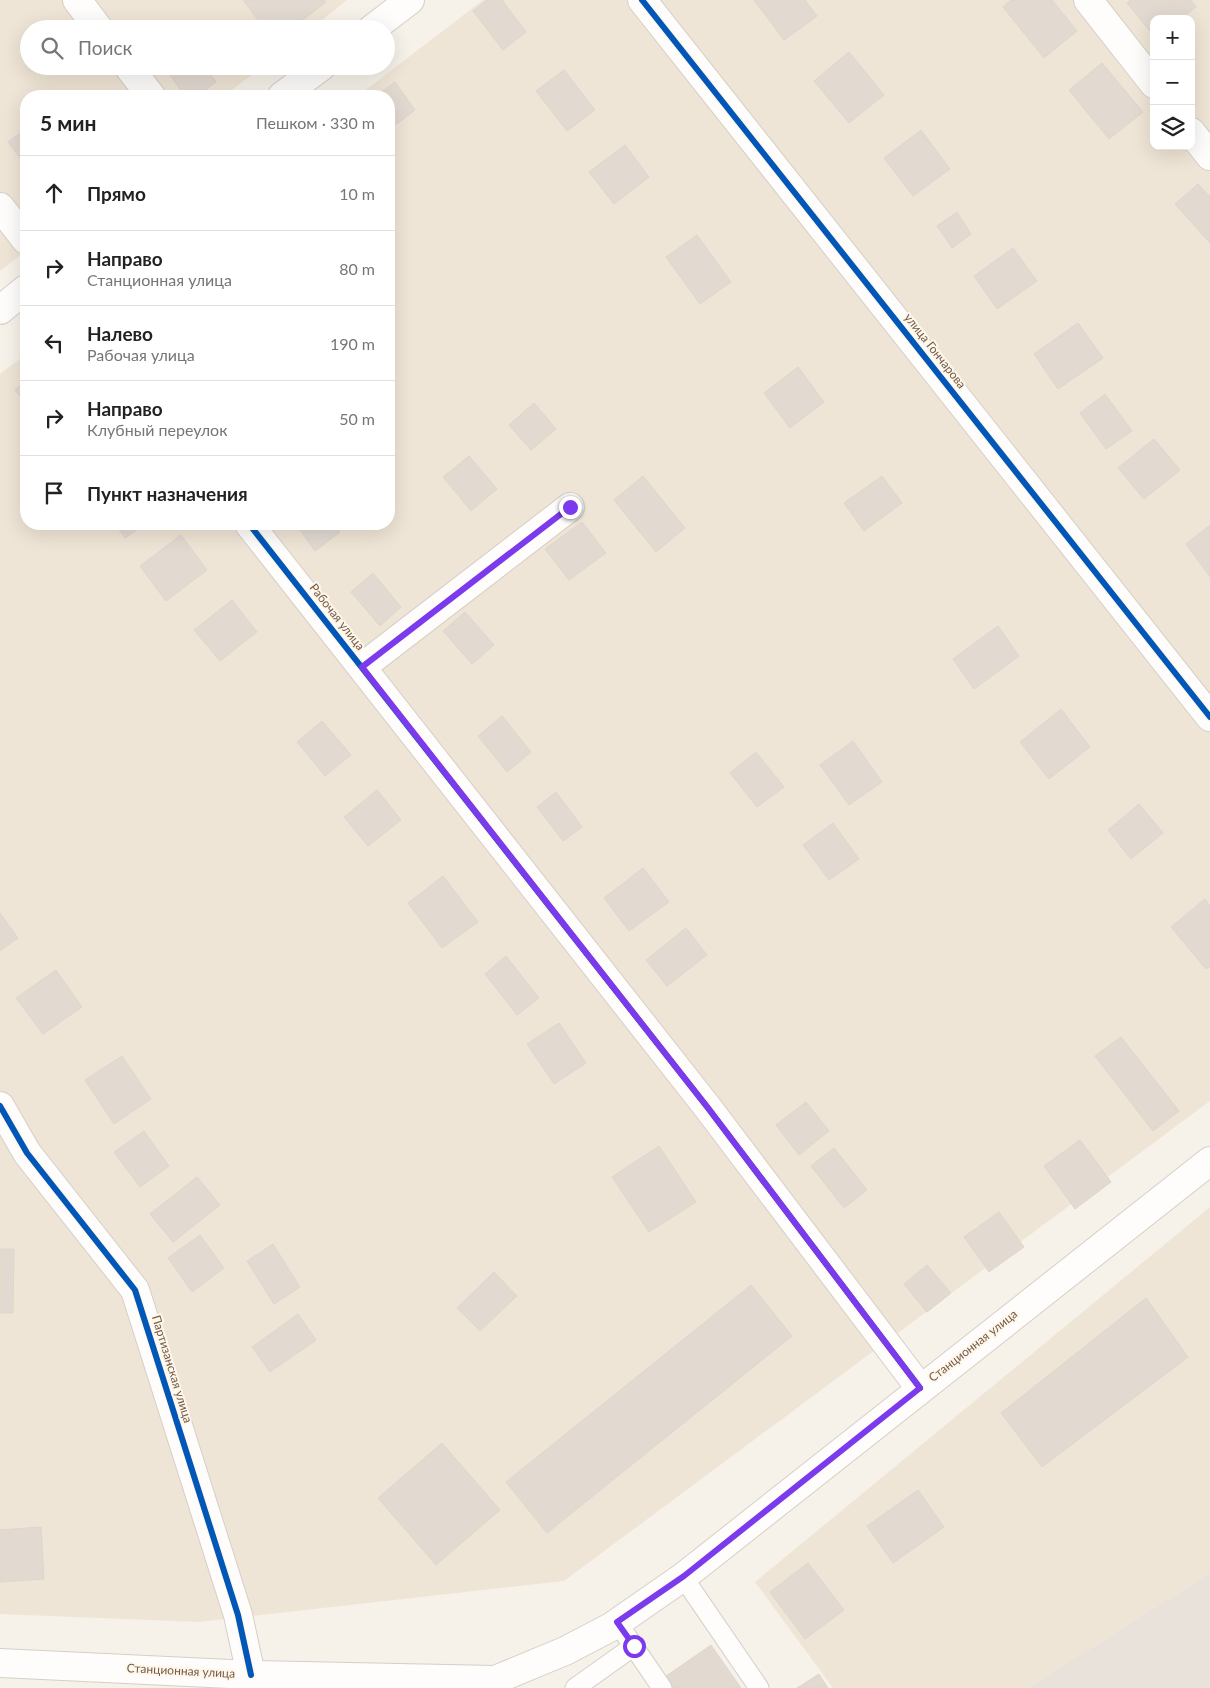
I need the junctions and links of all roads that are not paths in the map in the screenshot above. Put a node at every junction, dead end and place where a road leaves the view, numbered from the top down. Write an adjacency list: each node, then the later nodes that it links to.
1 (77, 0): 5 (street)
2 (410, 0): 6 (street)
3 (642, 0): 21 (street, улица Гончарова)
4 (1088, 0): 9 (street)
5 (92, 20)
6 (384, 20)
7 (135, 75): 10 (street)
8 (310, 75): 11 (street)
9 (1150, 79)
10 (146, 90)
11 (290, 90)
12 (1195, 137): 13 (street)
13 (1210, 156)
14 (0, 207): 15 (street)
15 (20, 232)
16 (20, 294): 17 (street)
17 (0, 310)
18 (570, 507): 20 (street)
19 (254, 530): 20 (street, Рабочая улица)
20 (362, 667): 24 (street, Рабочая улица)
21 (1210, 717)
22 (0, 1106): 29 (street, Партизанская улица)
23 (1210, 1161): 24 (street, Станционная улица)
24 (920, 1388): 25 (street, Станционная улица)
25 (684, 1576): 26 (street, Станционная улица); 32 (lane)
26 (617, 1622): 27 (lane); 29 (street, Станционная улица)
27 (634, 1646): 30 (lane); 31 (lane)
28 (0, 1663): 29 (street, Станционная улица)
29 (250, 1675)
30 (575, 1688)
31 (662, 1688)
32 (759, 1688)

